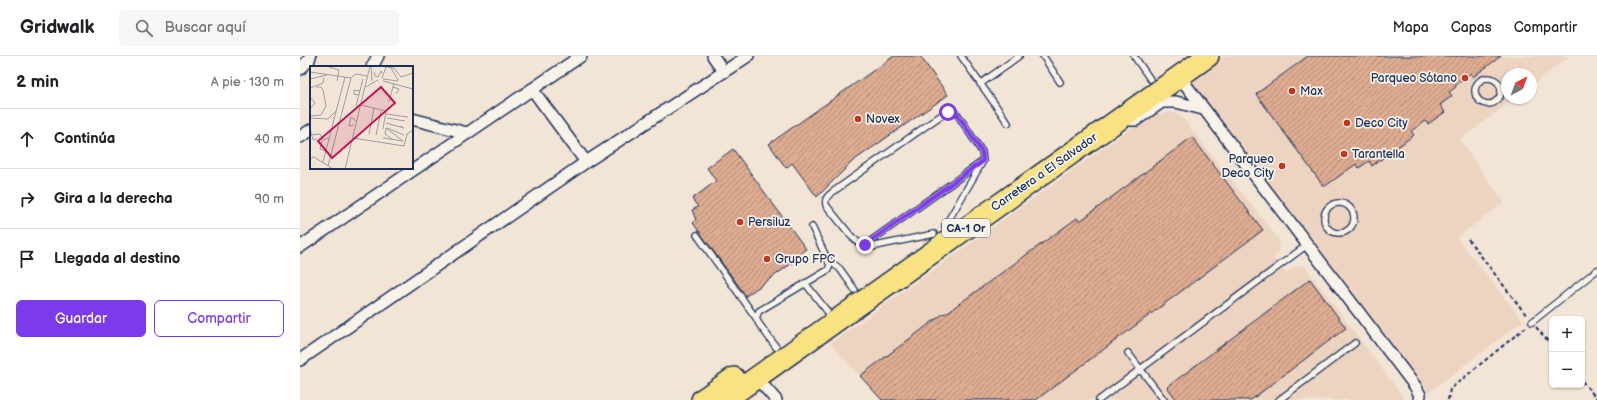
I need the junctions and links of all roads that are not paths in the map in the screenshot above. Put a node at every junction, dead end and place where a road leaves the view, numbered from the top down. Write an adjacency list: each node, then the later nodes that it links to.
1 (310, 56): 13 (street)
2 (378, 56): 12 (street)
3 (581, 56): 19 (street)
4 (713, 56): 14 (street)
5 (748, 56): 14 (street)
6 (961, 56): 18 (lane)
7 (1019, 56): 18 (lane)
8 (1043, 56): 17 (lane)
9 (1134, 56): 16 (lane)
10 (1183, 56): 16 (highway, Carretera a El Salvador / CA-1 Or)
11 (1208, 56): 15 (highway, Carretera a El Salvador / CA-1 Or)
12 (373, 66)
13 (300, 69)
14 (724, 72): 29 (street)
15 (1179, 76): 21 (street); 23 (highway, Carretera a El Salvador / CA-1 Or)
16 (1150, 79): 32 (highway, Carretera a El Salvador / CA-1 Or)
17 (1060, 82)
18 (980, 84): 24 (lane)
19 (532, 89): 26 (street); 29 (street)
20 (1500, 95): 20 (lane)
21 (1203, 109): 23 (street); 35 (street)
22 (413, 119): 26 (street)
23 (1116, 120): 49 (highway, Carretera a El Salvador / CA-1 Or)
24 (1008, 124)
25 (310, 131): 27 (street)
26 (467, 133): 36 (street)
27 (300, 137)
28 (983, 161): 32 (lane); 34 (lane); 34 (lane)
29 (586, 162): 47 (street)
30 (1352, 225): 30 (lane)
31 (812, 228): 37 (lane)
32 (939, 230): 34 (lane); 40 (highway, Carretera a El Salvador / CA-1 Or)
33 (698, 234): 42 (lane)
34 (865, 245)
35 (1307, 245): 48 (lane); 56 (street)
36 (300, 247)
37 (830, 262): 39 (lane); 40 (lane)
38 (1597, 270): 43 (lane)
39 (805, 283): 41 (lane); 42 (lane)
40 (855, 290): 41 (highway, Carretera a El Salvador / CA-1 Or)
41 (827, 311): 45 (highway, Carretera a El Salvador / CA-1 Or)
42 (756, 318): 45 (lane)
43 (1532, 322)
44 (1355, 343): 55 (lane)
45 (776, 347): 50 (highway, Carretera a El Salvador / CA-1 Or)
46 (1128, 353): 48 (lane)
47 (300, 360)
48 (1141, 369): 53 (lane); 54 (lane)
49 (756, 377): 51 (highway, Carretera a El Salvador / CA-1 Or); 52 (street)
50 (702, 400)
51 (725, 400)
52 (776, 400)
53 (1099, 400)
54 (1164, 400)
55 (1279, 400)
56 (1419, 400)

